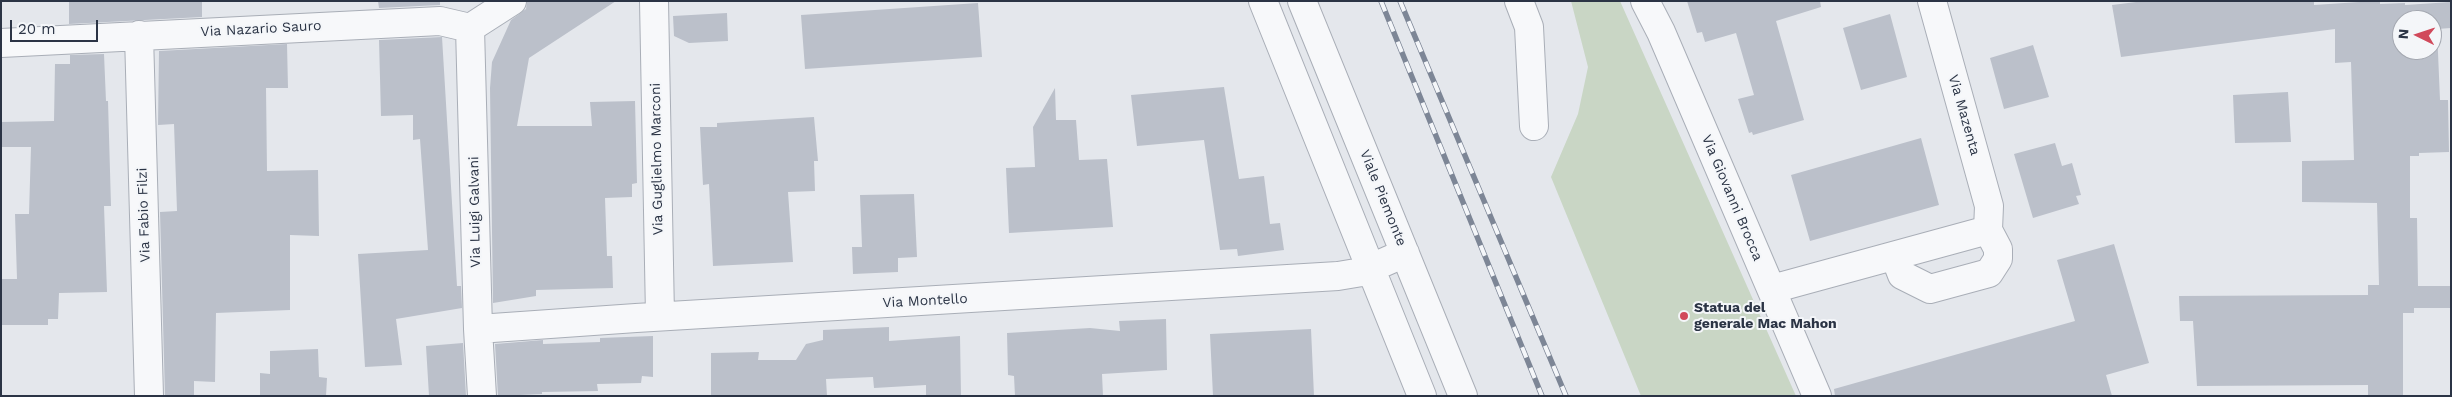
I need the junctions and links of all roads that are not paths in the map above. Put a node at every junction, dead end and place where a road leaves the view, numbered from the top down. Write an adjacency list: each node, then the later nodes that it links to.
1 (512, 1): 8 (street)
2 (654, 1): 17 (street, Via Guglielmo Marconi)
3 (1263, 1): 15 (street)
4 (1302, 1): 13 (street, Viale Piemonte)
5 (1519, 1): 11 (street)
6 (1645, 1): 16 (street, Via Giovanni Brocca)
7 (1932, 1): 12 (street, Via Mazenta)
8 (470, 28): 9 (street, Via Nazario Sauro); 18 (street, Via Luigi Galvani)
9 (139, 35): 10 (street, Via Nazario Sauro); 19 (street, Via Fabio Filzi)
10 (1, 43)
11 (1534, 126)
12 (2000, 245): 14 (street); 14 (street, Via Mazenta)
13 (1405, 253): 15 (street, Via Montello); 22 (street, Viale Piemonte)
14 (1895, 257): 16 (street)
15 (1370, 268): 17 (street, Via Montello); 21 (street)
16 (1772, 289): 23 (street, Via Giovanni Brocca)
17 (660, 316): 18 (street, Via Montello)
18 (478, 329): 20 (street, Via Luigi Galvani)
19 (149, 396)
20 (482, 396)
21 (1422, 396)
22 (1463, 396)
23 (1817, 396)

